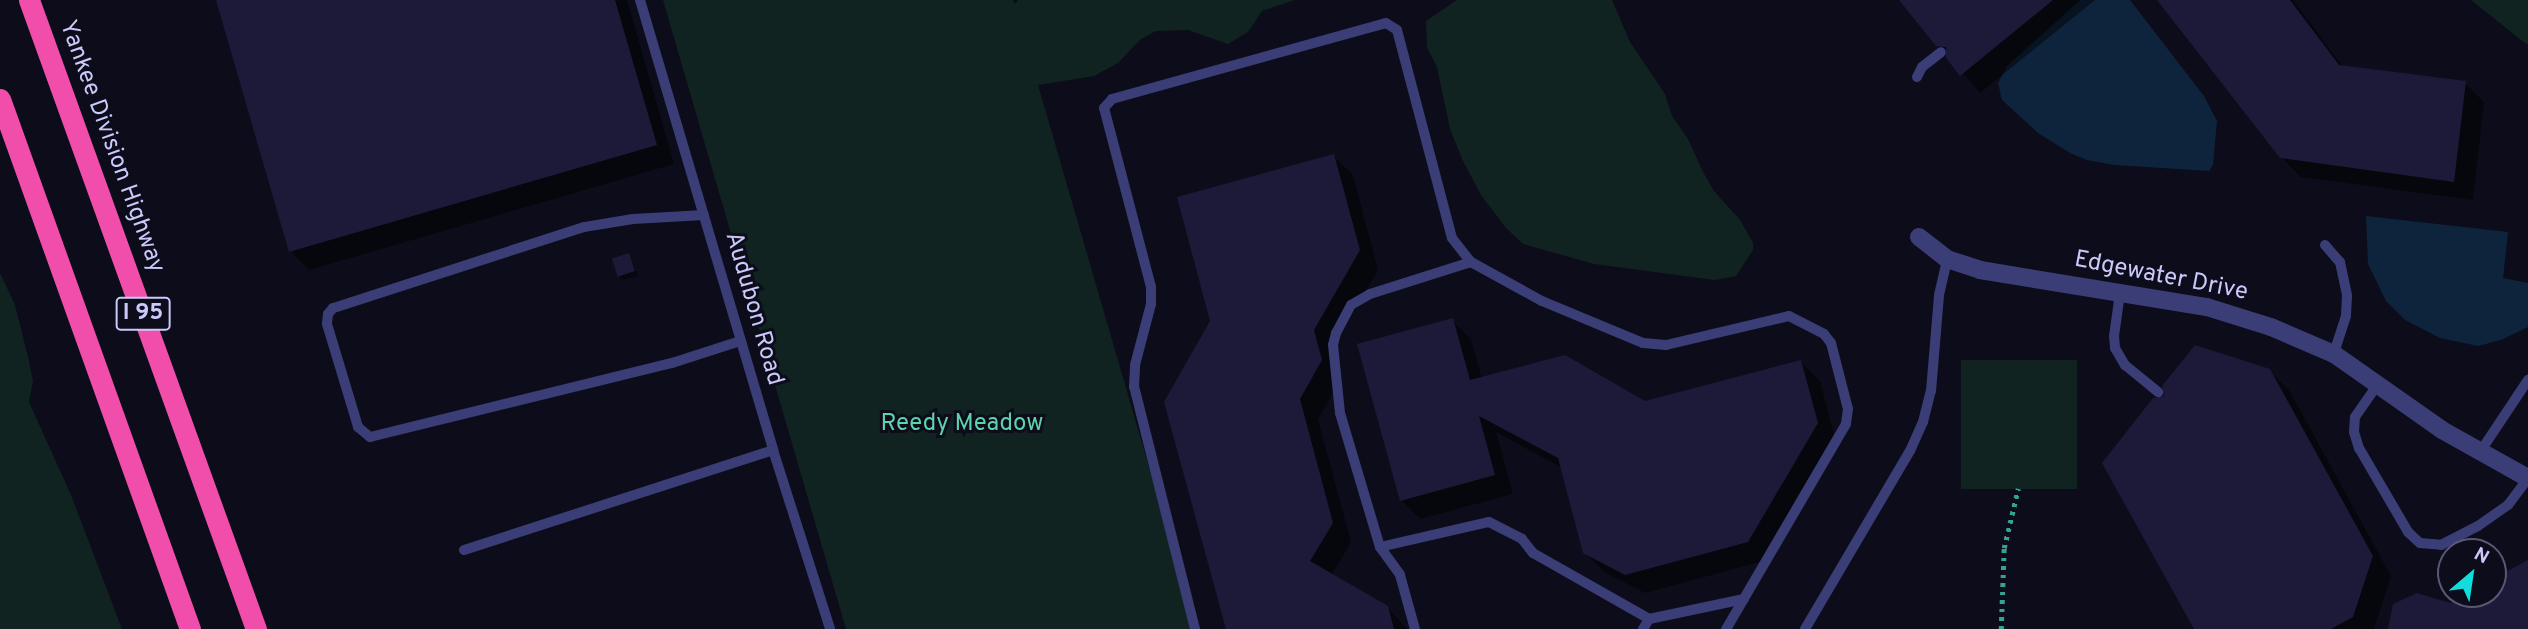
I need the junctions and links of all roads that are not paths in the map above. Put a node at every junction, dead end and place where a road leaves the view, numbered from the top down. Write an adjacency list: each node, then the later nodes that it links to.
1 (29, 0): 25 (highway, Yankee Division Highway / I 95)
2 (640, 0): 6 (lane, Audubon Road)
3 (1941, 52): 4 (lane)
4 (1917, 77)
5 (0, 99): 24 (highway, I 95)
6 (704, 215): 12 (lane, Audubon Road); 12 (lane)
7 (1919, 237): 9 (street, Edgewater Drive)
8 (2325, 244): 13 (lane)
9 (1947, 259): 11 (street, Edgewater Drive); 30 (lane)
10 (1471, 262): 20 (lane); 22 (lane); 27 (lane)
11 (2120, 293): 13 (street, Edgewater Drive); 16 (lane)
12 (740, 341): 17 (lane, Audubon Road)
13 (2334, 354): 15 (street, Edgewater Drive)
14 (2528, 380): 18 (lane)
15 (2378, 384): 18 (street, Edgewater Drive); 19 (lane)
16 (2158, 392)
17 (773, 450): 21 (lane); 26 (lane, Audubon Road)
18 (2479, 453): 19 (street, Edgewater Drive)
19 (2528, 478)
20 (1380, 547): 23 (lane); 28 (lane)
21 (464, 550)
22 (1744, 599): 23 (lane); 29 (lane)
23 (1646, 624)
24 (190, 629)
25 (256, 629)
26 (830, 629)
27 (1195, 629)
28 (1415, 629)
29 (1726, 629)
30 (1805, 629)

